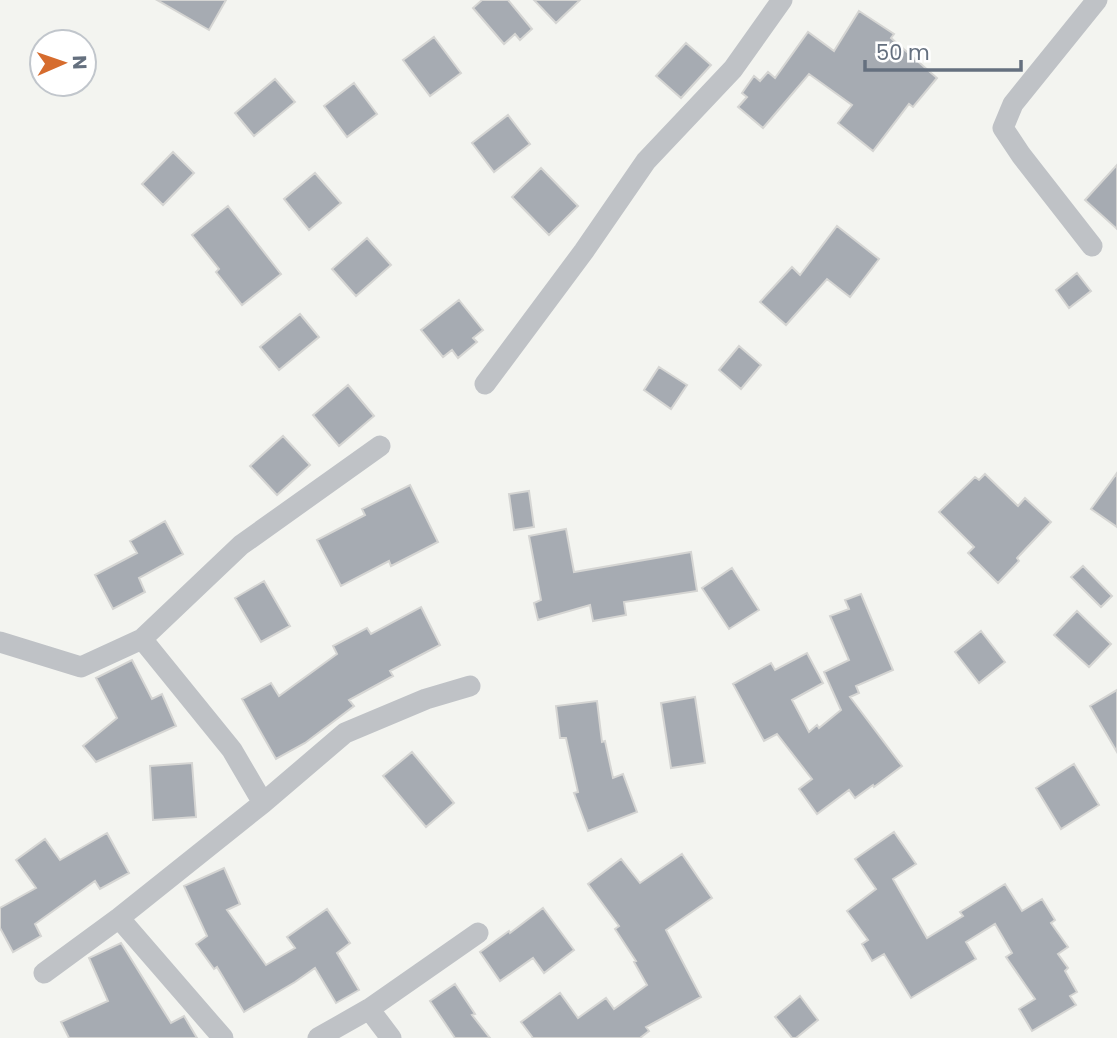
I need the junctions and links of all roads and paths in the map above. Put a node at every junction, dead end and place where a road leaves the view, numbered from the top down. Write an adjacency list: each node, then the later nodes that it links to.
1 (782, 0): 4 (street)
2 (1097, 0): 3 (street)
3 (1092, 246)
4 (485, 384)
5 (380, 446): 6 (street)
6 (142, 639): 7 (street); 9 (street)
7 (0, 642)
8 (470, 686): 9 (street)
9 (263, 803): 10 (street)
10 (119, 918): 12 (street); 14 (street)
11 (478, 933): 13 (street)
12 (44, 973)
13 (369, 1009): 15 (street); 16 (street)
14 (223, 1038)
15 (318, 1038)
16 (391, 1038)

